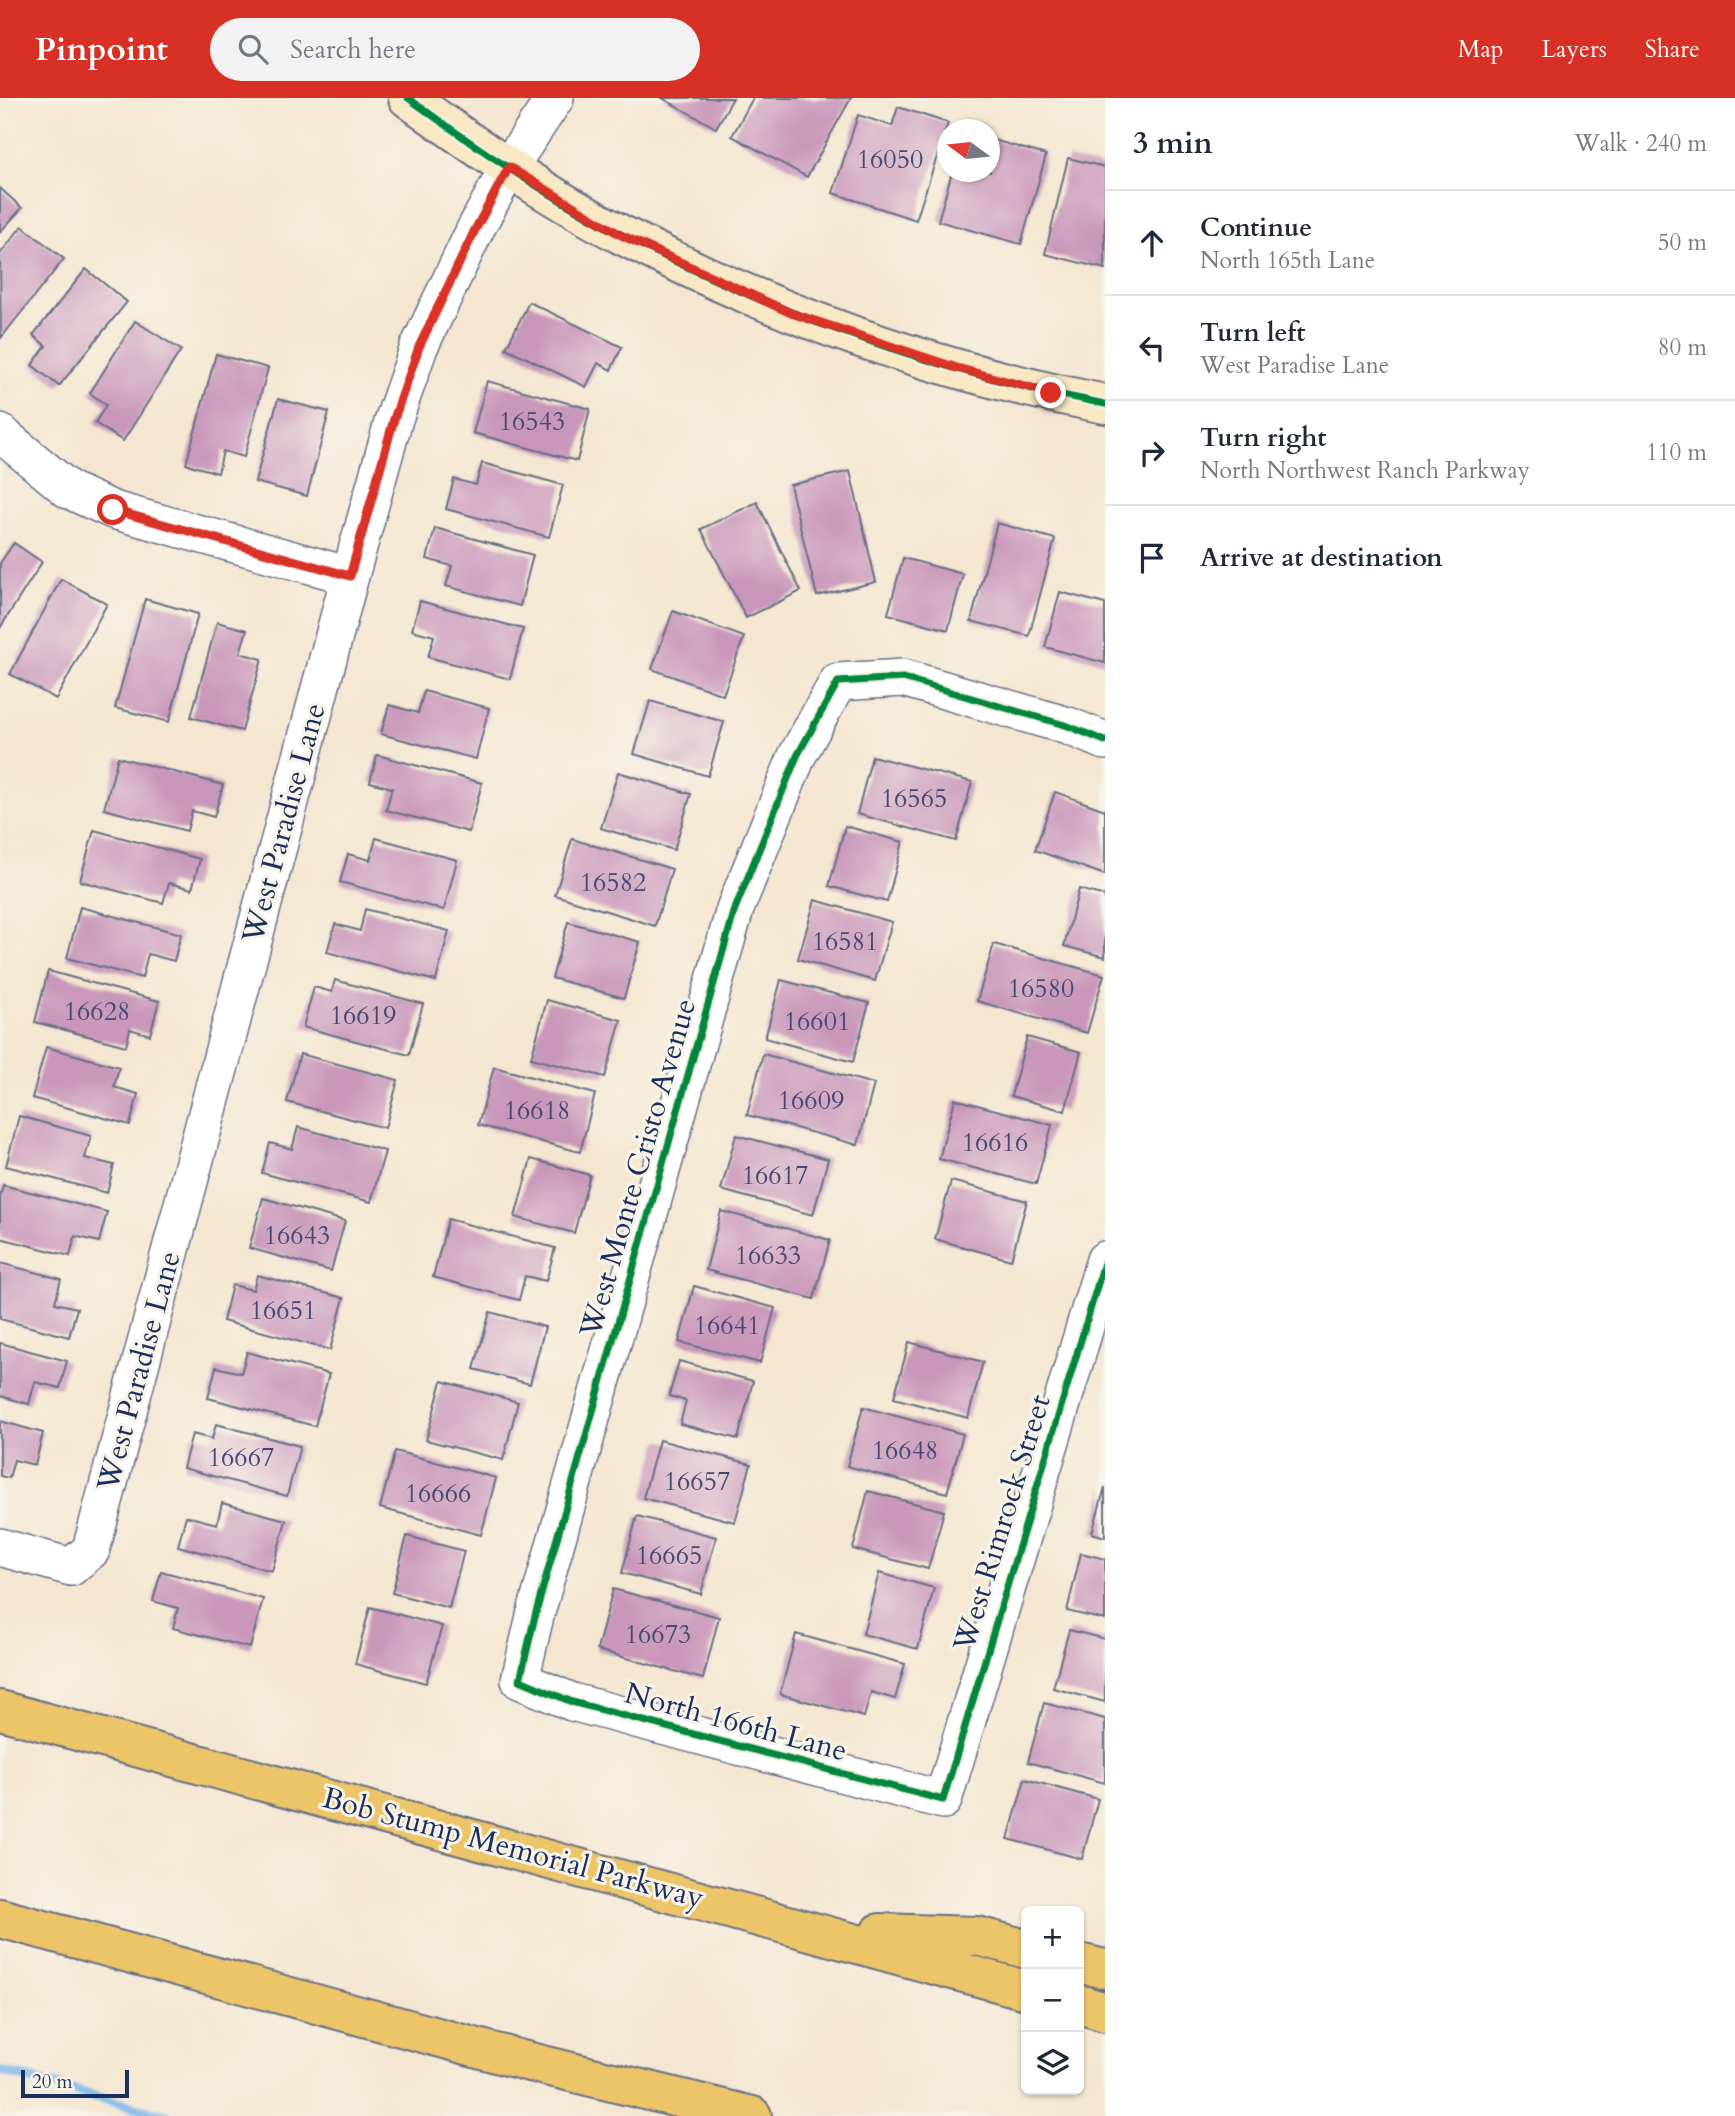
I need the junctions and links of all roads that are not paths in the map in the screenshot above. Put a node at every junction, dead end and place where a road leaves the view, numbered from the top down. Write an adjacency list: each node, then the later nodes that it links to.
1 (408, 98): 3 (main road)
2 (555, 98): 3 (street, West Paradise Lane)
3 (509, 167): 4 (main road); 6 (street, West Paradise Lane)
4 (1105, 404)
5 (0, 433): 6 (street)
6 (350, 576): 10 (street, West Paradise Lane)
7 (1105, 741): 11 (street, West Monte Cristo Avenue)
8 (1105, 1260): 9 (street, West Rimrock Street)
9 (1096, 1320): 15 (street, West Rimrock Street)
10 (0, 1547)
11 (520, 1680): 15 (street, North 166th Lane)
12 (0, 1701): 14 (highway)
13 (0, 1710): 14 (highway, Bob Stump Memorial Parkway)
14 (162, 1752): 17 (highway, Bob Stump Memorial Parkway)
15 (943, 1800)
16 (0, 1918): 24 (highway)
17 (818, 1932): 18 (highway); 21 (highway, Bob Stump Memorial Parkway)
18 (1021, 1948)
19 (1084, 1964): 20 (highway)
20 (1105, 1969)
21 (1021, 1989)
22 (1084, 2006): 23 (highway)
23 (1105, 2012)
24 (522, 2060): 25 (highway); 26 (highway)
25 (668, 2116)
26 (752, 2116)

